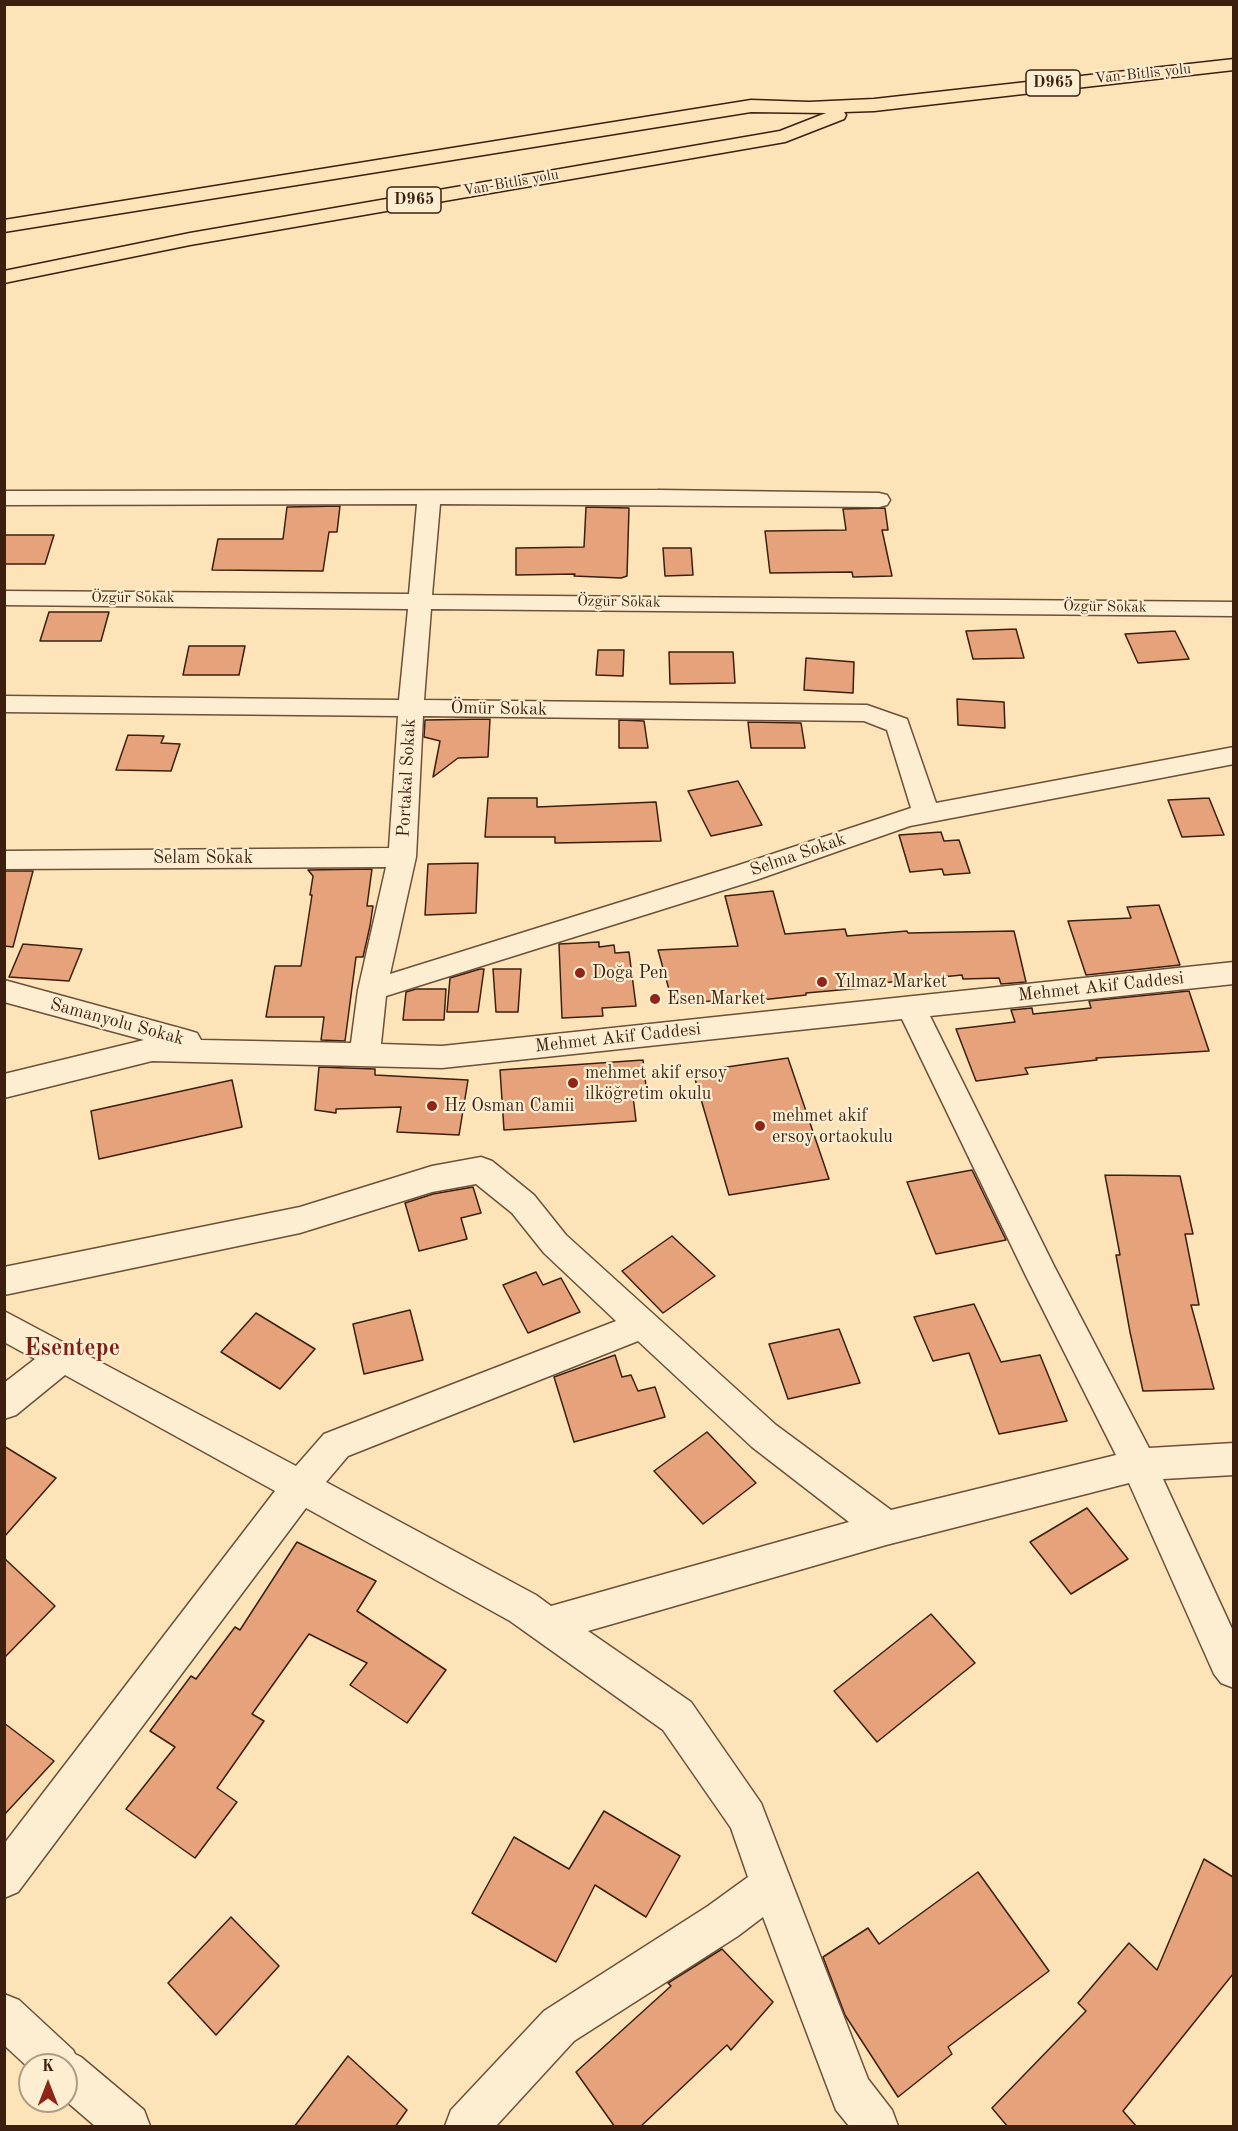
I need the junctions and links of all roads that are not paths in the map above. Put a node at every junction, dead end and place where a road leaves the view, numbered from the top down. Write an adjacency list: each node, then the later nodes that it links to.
1 (1233, 64): 2 (highway, Van-Bitlis yolu / D965)
2 (815, 114): 3 (highway, Van-Bitlis yolu); 4 (highway); 5 (highway); 6 (highway, Van-Bitlis yolu / D965)
3 (4, 226)
4 (4, 244)
5 (4, 259)
6 (4, 277)
7 (429, 497): 8 (street); 9 (street); 11 (street, Portakal Sokak)
8 (4, 498)
9 (879, 500)
10 (4, 598): 11 (street, Özgür Sokak)
11 (419, 600): 12 (street, Özgür Sokak); 14 (street, Portakal Sokak)
12 (1233, 609)
13 (4, 704): 14 (street, Ömür Sokak)
14 (411, 708): 16 (street, Ömür Sokak); 17 (street, Portakal Sokak)
15 (1233, 755): 16 (street, Selma Sokak)
16 (926, 814): 20 (street, Selma Sokak)
17 (402, 856): 18 (street, Selam Sokak); 20 (street, Portakal Sokak)
18 (4, 860)
19 (1233, 973): 22 (street, Mehmet Akif Caddesi)
20 (372, 990): 24 (street, Portakal Sokak)
21 (4, 991): 23 (street, Samanyolu Sokak)
22 (911, 1007): 24 (street, Mehmet Akif Caddesi); 32 (street)
23 (230, 1052): 24 (street, Mehmet Akif Caddesi); 25 (street, Mehmet Akif Caddesi)
24 (365, 1055)
25 (4, 1086)
26 (4, 1281): 28 (street)
27 (4, 1324): 29 (street)
28 (642, 1325): 33 (street); 34 (street)
29 (62, 1358): 30 (street); 33 (street)
30 (4, 1404)
31 (1233, 1459): 32 (street)
32 (1139, 1465): 34 (street); 36 (street)
33 (300, 1487): 35 (street); 37 (street)
34 (886, 1528): 35 (street)
35 (548, 1625): 38 (street)
36 (1233, 1670)
37 (4, 1878)
38 (771, 1886): 43 (street); 44 (street)
39 (4, 2015): 40 (street)
40 (44, 2053)
41 (78, 2083): 42 (street)
42 (128, 2127)
43 (467, 2127)
44 (876, 2127)

